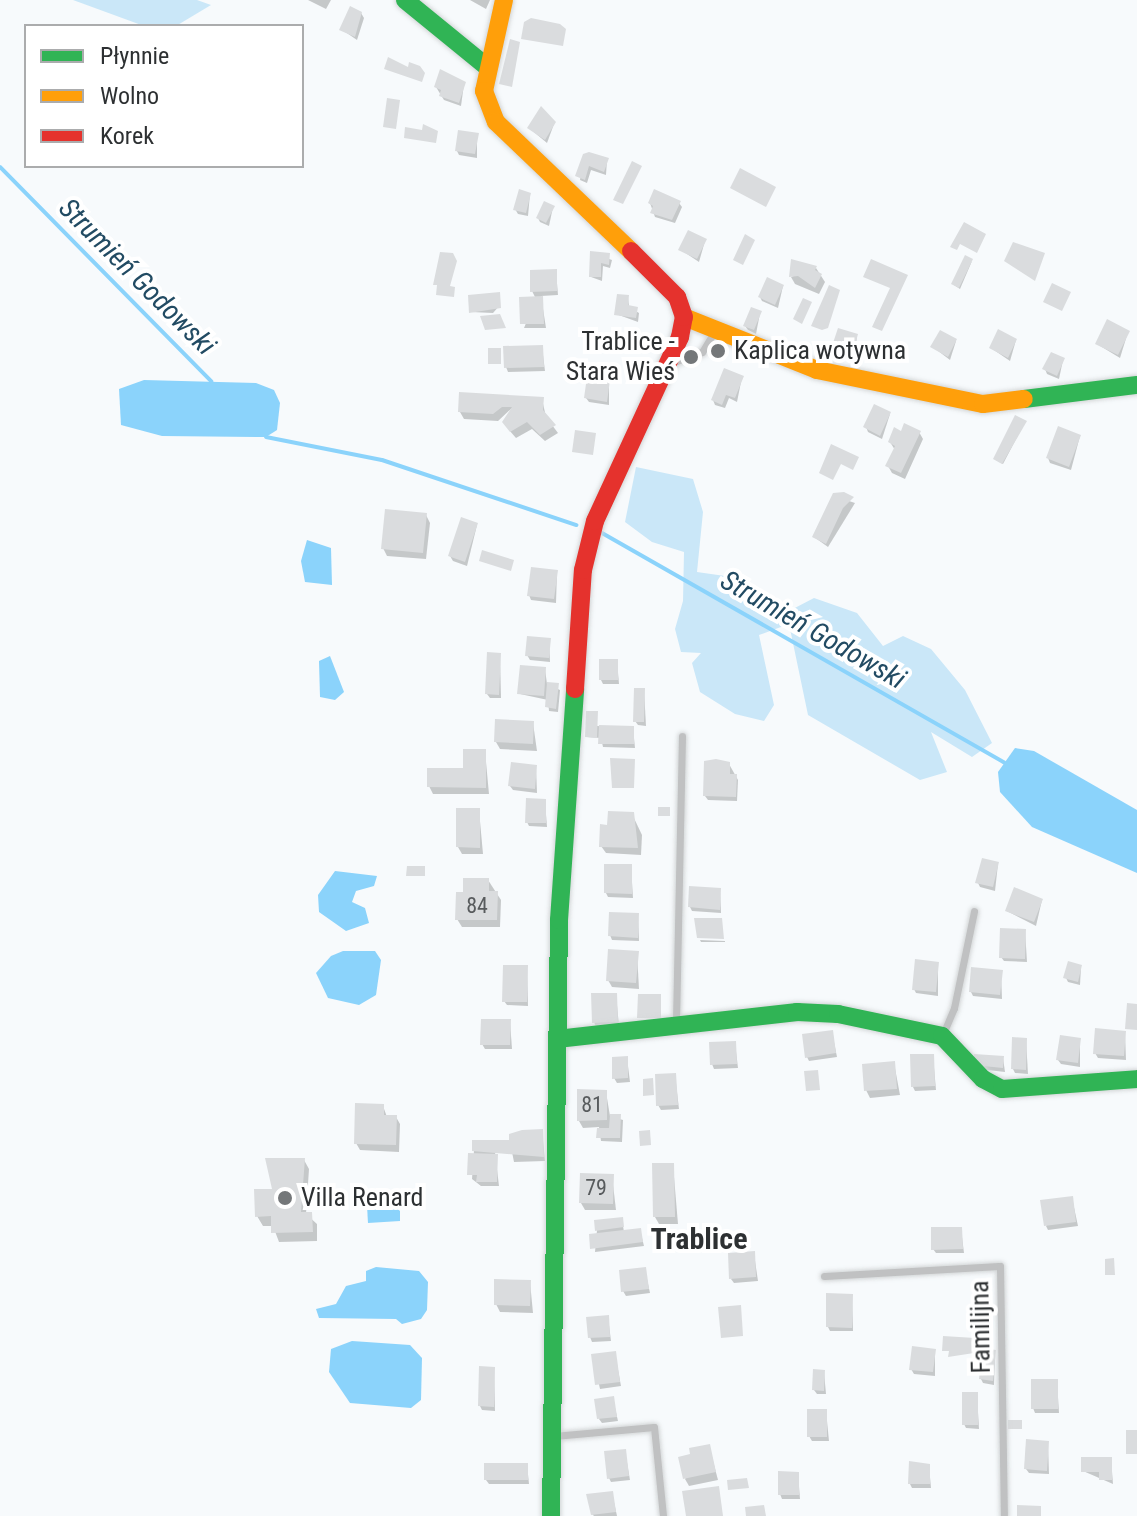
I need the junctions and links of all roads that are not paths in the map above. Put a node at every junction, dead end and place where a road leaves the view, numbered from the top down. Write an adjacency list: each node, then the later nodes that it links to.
1 (405, 0): 3 (street)
2 (504, 0): 3 (street)
3 (486, 66): 4 (street)
4 (684, 317): 5 (street); 6 (street)
5 (716, 328): 6 (lane); 7 (street)
6 (668, 364): 12 (street)
7 (1137, 385)
8 (682, 736): 10 (lane)
9 (974, 911): 11 (lane)
10 (676, 1025): 11 (street); 12 (street)
11 (942, 1036): 13 (street)
12 (557, 1039): 15 (street)
13 (1137, 1079)
14 (824, 1276): 18 (lane, Familijna)
15 (552, 1436): 16 (street); 17 (lane)
16 (551, 1516)
17 (663, 1516)
18 (1004, 1516)

